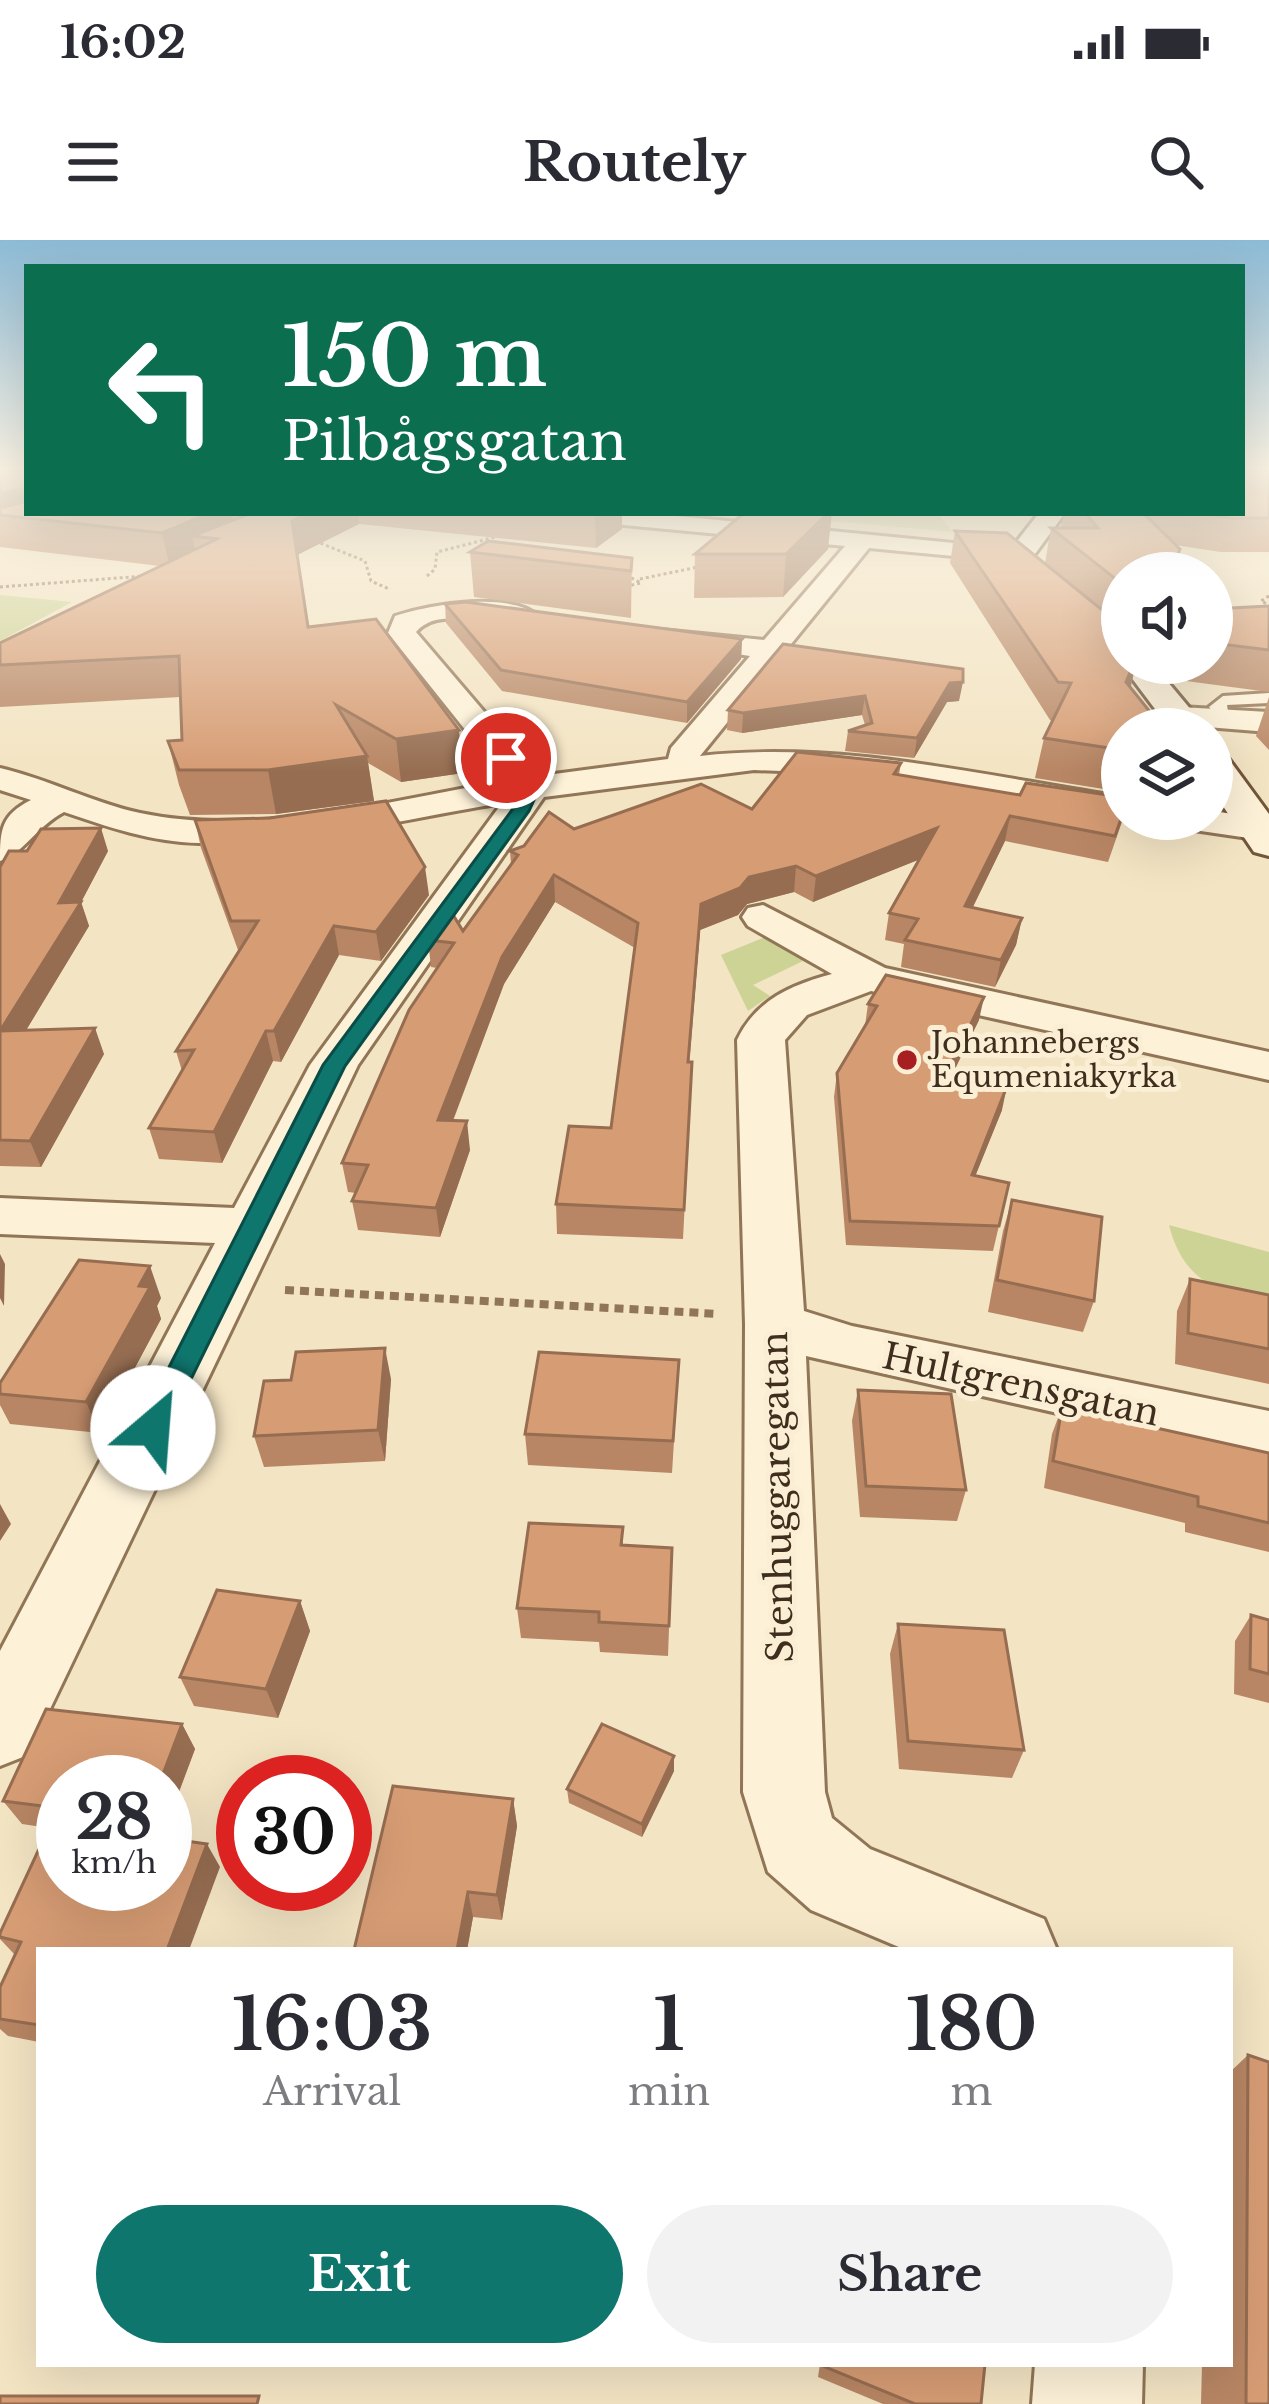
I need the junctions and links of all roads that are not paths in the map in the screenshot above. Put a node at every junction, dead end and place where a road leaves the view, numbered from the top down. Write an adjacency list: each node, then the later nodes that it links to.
1 (838, 570): 6 (street)
2 (1032, 570): 5 (street)
3 (545, 619): 15 (street)
4 (633, 632): 6 (street)
5 (1101, 633)
6 (772, 650): 13 (street)
7 (1157, 684): 9 (street)
8 (1269, 698): 10 (lane)
9 (1183, 708)
10 (1216, 708)
11 (1233, 722): 12 (street)
12 (1269, 722)
13 (688, 765): 15 (street); 18 (street)
14 (0, 778): 17 (street)
15 (531, 789): 17 (street); 26 (street)
16 (1233, 791): 20 (street)
17 (61, 799): 21 (street)
18 (1101, 805)
19 (1233, 827): 20 (street)
20 (1265, 834)
21 (0, 850)
22 (763, 917): 23 (street)
23 (871, 978): 24 (street); 27 (street, Stenhuggaregatan)
24 (1269, 1066)
25 (0, 1216): 26 (street)
26 (255, 1227): 29 (street)
27 (774, 1320): 28 (street, Hultgrensgatan); 30 (street, Stenhuggaregatan)
28 (1269, 1436)
29 (0, 1729)
30 (1006, 1947)
31 (1088, 2367): 32 (street)
32 (1087, 2404)

